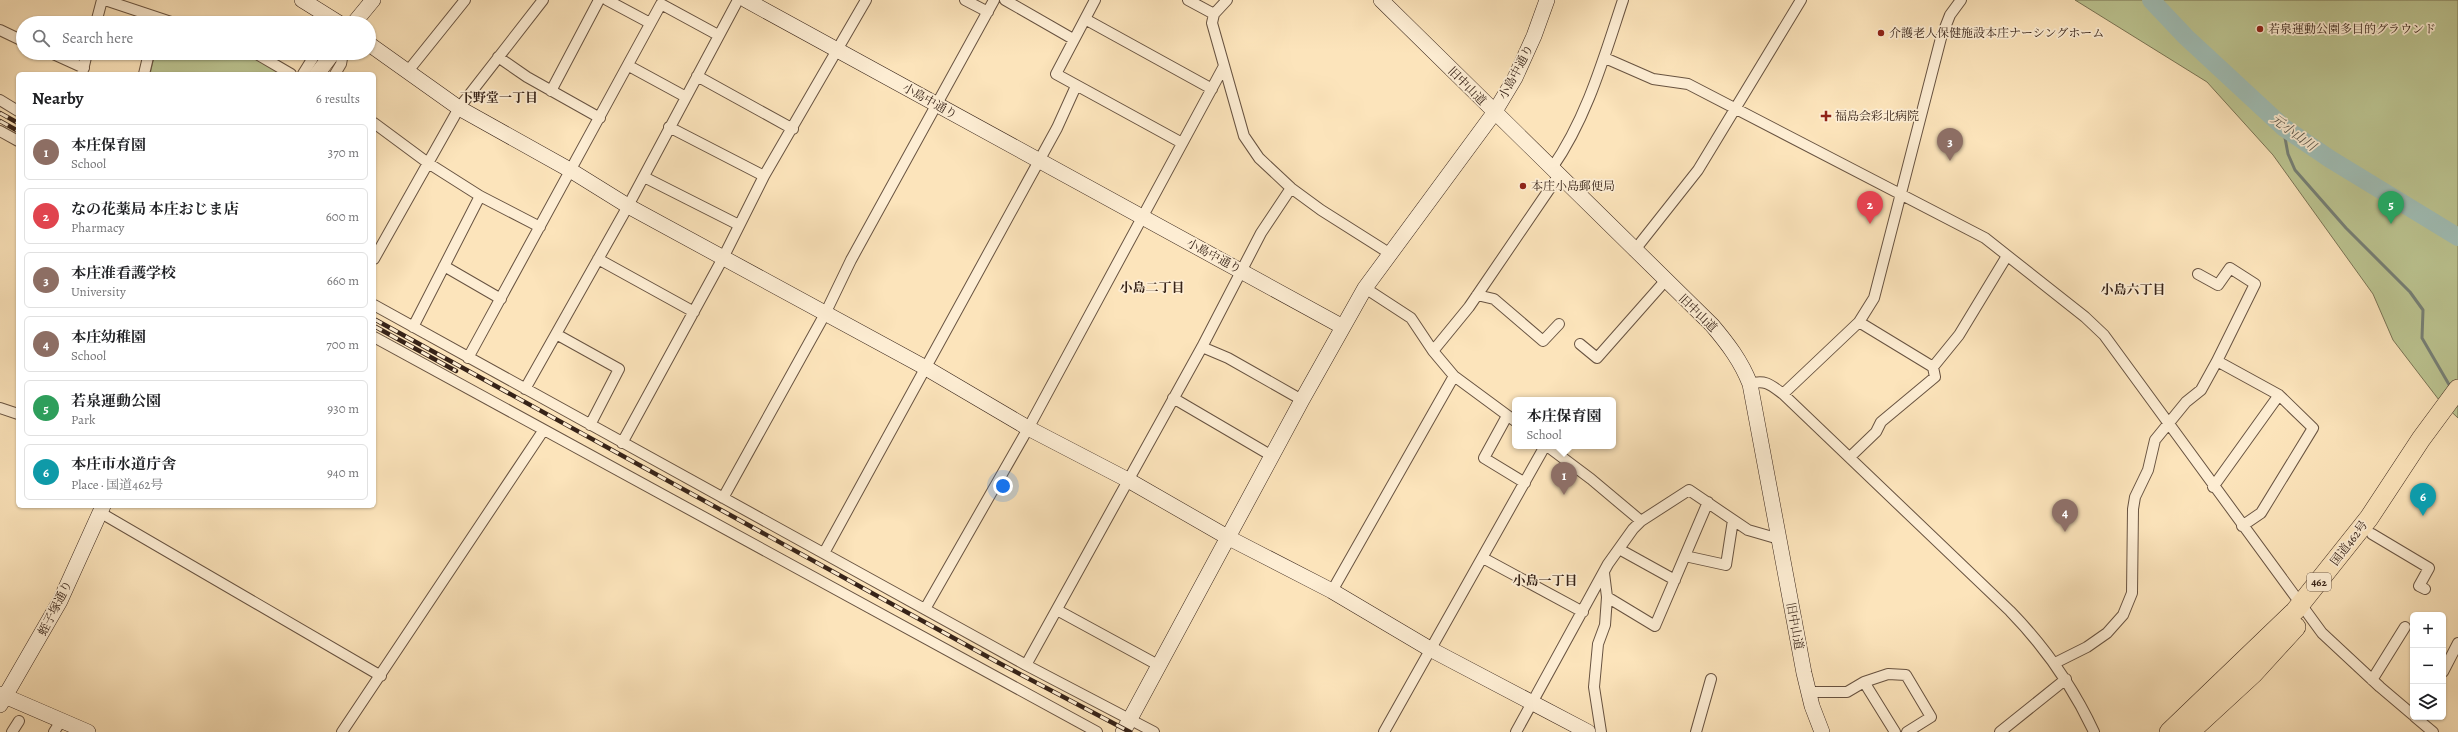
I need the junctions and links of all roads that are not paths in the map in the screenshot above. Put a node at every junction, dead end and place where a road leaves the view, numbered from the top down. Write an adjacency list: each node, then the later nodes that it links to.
1 (103, 0): 24 (street); 25 (street)
2 (302, 0): 26 (street)
3 (373, 0): 27 (street)
4 (465, 0): 48 (street)
5 (543, 0): 36 (street)
6 (599, 0): 57 (street)
7 (607, 0): 29 (street)
8 (738, 0): 31 (street)
9 (746, 0): 35 (street, 小島中通り)
10 (866, 0): 35 (street)
11 (966, 0): 22 (street)
12 (994, 0): 22 (street)
13 (1005, 0): 33 (street)
14 (1095, 0): 28 (street)
15 (1188, 0): 23 (street)
16 (1227, 0): 23 (street)
17 (1381, 0): 64 (street, 旧中山道)
18 (1547, 0): 64 (street, 小島中通り)
19 (1623, 0): 37 (street)
20 (1801, 0): 62 (street)
21 (1960, 0): 80 (street)
22 (988, 12): 60 (street)
23 (1214, 14): 46 (street)
24 (98, 16)
25 (147, 16)
26 (327, 16)
27 (360, 16)
28 (1085, 19): 33 (street); 56 (street)
29 (650, 23): 31 (street); 45 (street)
30 (0, 30): 32 (street)
31 (718, 35): 54 (street)
32 (16, 38)
33 (1073, 39): 55 (street)
34 (376, 49): 48 (street)
35 (837, 50): 60 (street, 小島中通り); 68 (street)
36 (498, 57): 57 (street); 61 (street)
37 (1605, 58): 62 (street); 75 (street)
38 (63, 60): 47 (street)
39 (86, 60): 47 (street)
40 (147, 60): 49 (street)
41 (267, 60): 50 (street)
42 (312, 60): 51 (street)
43 (328, 60): 52 (street)
44 (342, 60): 53 (street)
45 (629, 66): 58 (street); 65 (street)
46 (1224, 66): 56 (street); 78 (street)
47 (83, 71)
48 (408, 71): 61 (street)
49 (144, 72)
50 (288, 72)
51 (304, 72)
52 (319, 72)
53 (336, 72)
54 (697, 76): 58 (street); 68 (street)
55 (1076, 86): 71 (street); 72 (street)
56 (1212, 89): 71 (street)
57 (551, 91): 65 (street)
58 (686, 97): 67 (street)
59 (0, 100): 63 (street)
60 (937, 105): 72 (street, 小島中通り); 100 (street)
61 (459, 108): 73 (street); 74 (street)
62 (1737, 108): 80 (street); 85 (street)
63 (16, 110)
64 (1494, 113): 75 (street, 旧中山道); 86 (street, 小島中通り)
65 (600, 118): 74 (street)
66 (376, 124): 73 (street)
67 (669, 127): 76 (street); 77 (street)
68 (793, 128): 76 (street)
69 (0, 131): 70 (street)
70 (16, 140)
71 (1182, 143): 82 (street)
72 (1039, 161): 82 (street, 小島中通り); 113 (street)
73 (428, 163): 79 (street); 87 (street)
74 (570, 170): 81 (street); 84 (street)
75 (1556, 172): 85 (street, 旧中山道); 96 (street)
76 (764, 176): 83 (street)
77 (644, 177): 81 (street); 83 (street)
78 (1291, 188): 86 (street); 92 (street)
79 (480, 196): 84 (street); 91 (street)
80 (1902, 196): 88 (street); 101 (street)
81 (628, 206): 89 (street); 90 (street)
82 (1142, 217): 92 (street, 小島中通り); 128 (street)
83 (739, 225): 89 (street)
84 (540, 227): 97 (street)
85 (1634, 251): 94 (street, 旧中山道)
86 (1389, 253): 95 (street, 小島中通り)
87 (376, 255)
88 (2007, 256): 112 (street); 126 (street)
89 (723, 258): 99 (street); 100 (street)
90 (598, 259): 99 (street); 105 (street)
91 (444, 266): 97 (street); 103 (street)
92 (1241, 271): 104 (street, 小島中通り); 108 (street)
93 (2198, 274): 111 (street)
94 (1665, 281): 107 (street); 115 (street, 旧中山道)
95 (1365, 288): 104 (street, 小島中通り); 109 (street)
96 (1477, 295): 102 (street); 109 (street)
97 (502, 299): 110 (street)
98 (376, 306): 103 (street)
99 (694, 312): 130 (street)
100 (824, 314): 113 (street); 138 (street)
101 (1859, 322): 112 (street); 118 (street)
102 (1559, 324)
103 (412, 327): 110 (street)
104 (1344, 327): 121 (street)
105 (556, 334): 116 (street); 127 (street)
106 (376, 338): 129 (street)
107 (1580, 344)
108 (1202, 347): 120 (street); 121 (street)
109 (1433, 351): 114 (street)
110 (468, 358): 116 (street)
111 (2217, 361): 119 (street); 126 (street)
112 (1933, 367): 134 (street)
113 (926, 368): 128 (street); 148 (street)
114 (1454, 376): 125 (street); 154 (street)
115 (1750, 384): 118 (street); 146 (street, 旧中山道)
116 (525, 389): 127 (street)
117 (2458, 389): 124 (highway, 国道462号 / 462)
118 (1783, 394): 134 (street)
119 (2278, 395): 137 (street); 143 (street)
120 (1173, 398): 133 (street); 135 (street)
121 (1302, 400): 133 (street)
122 (0, 408): 123 (street)
123 (16, 413)
124 (2451, 413): 144 (highway, 国道462号 / 462); 157 (highway, 国道462号 / 462)
125 (1511, 418): 136 (street)
126 (2169, 424): 137 (street); 163 (street)
127 (590, 425): 130 (street)
128 (1028, 428): 135 (street); 156 (street)
129 (543, 431): 167 (street); 183 (street)
130 (622, 443): 138 (street)
131 (1544, 449): 136 (street)
132 (1550, 449): 142 (street)
133 (1272, 456): 145 (street)
134 (1850, 457): 163 (street)
135 (1128, 480): 145 (street); 158 (street)
136 (1525, 483): 150 (street)
137 (2213, 487): 143 (street)
138 (723, 498): 148 (street)
139 (1708, 502): 141 (street); 142 (street); 149 (street)
140 (103, 508): 167 (street); 173 (street, 蛭子塚通り)
141 (1733, 520): 146 (street); 149 (street)
142 (1641, 521): 147 (street)
143 (2242, 526): 157 (street)
144 (2372, 534): 153 (street); 157 (highway, 国道462号 / 462)
145 (1229, 538): 154 (street); 165 (street)
146 (1779, 539): 172 (street, 旧中山道)
147 (1619, 549): 151 (street); 152 (street)
148 (824, 553): 156 (street)
149 (1685, 556): 152 (street)
150 (1482, 558): 159 (street); 162 (street)
151 (1604, 573): 155 (street); 159 (street)
152 (1675, 580): 155 (street)
153 (2425, 589)
154 (1332, 591): 162 (street)
155 (1607, 598): 189 (street)
156 (925, 609): 164 (street)
157 (2304, 609): 170 (street); 196 (highway, 国道462号 / 462); 197 (highway, 国道462号 / 462)
158 (1057, 610): 164 (street); 165 (street)
159 (1583, 612): 174 (street)
160 (2405, 627): 170 (street)
161 (2458, 643): 166 (street)
162 (1430, 649): 174 (street); 186 (street)
163 (2055, 663): 169 (street)
164 (1026, 665): 176 (street)
165 (1158, 665): 176 (street)
166 (2446, 666)
167 (381, 676): 182 (street)
168 (1711, 679): 190 (street)
169 (2066, 679): 194 (street); 195 (street)
170 (2372, 680): 175 (street)
171 (1864, 682): 172 (street); 192 (street); 193 (street)
172 (1808, 692): 191 (street, 旧中山道)
173 (2, 699): 179 (street)
174 (1533, 701): 187 (street); 188 (street)
175 (2410, 711)
176 (1131, 719): 184 (street); 185 (street)
177 (2420, 720): 198 (street)
178 (19, 721): 180 (street)
179 (58, 727): 181 (street)
180 (12, 732)
181 (88, 732)
182 (342, 732)
183 (1097, 732)
184 (1123, 732)
185 (1154, 732)
186 (1384, 732)
187 (1516, 732)
188 (1588, 732)
189 (1601, 732)
190 (1696, 732)
191 (1822, 732)
192 (1895, 732)
193 (1907, 732)
194 (2000, 732)
195 (2094, 732)
196 (2169, 732)
197 (2190, 732)
198 (2433, 732)

